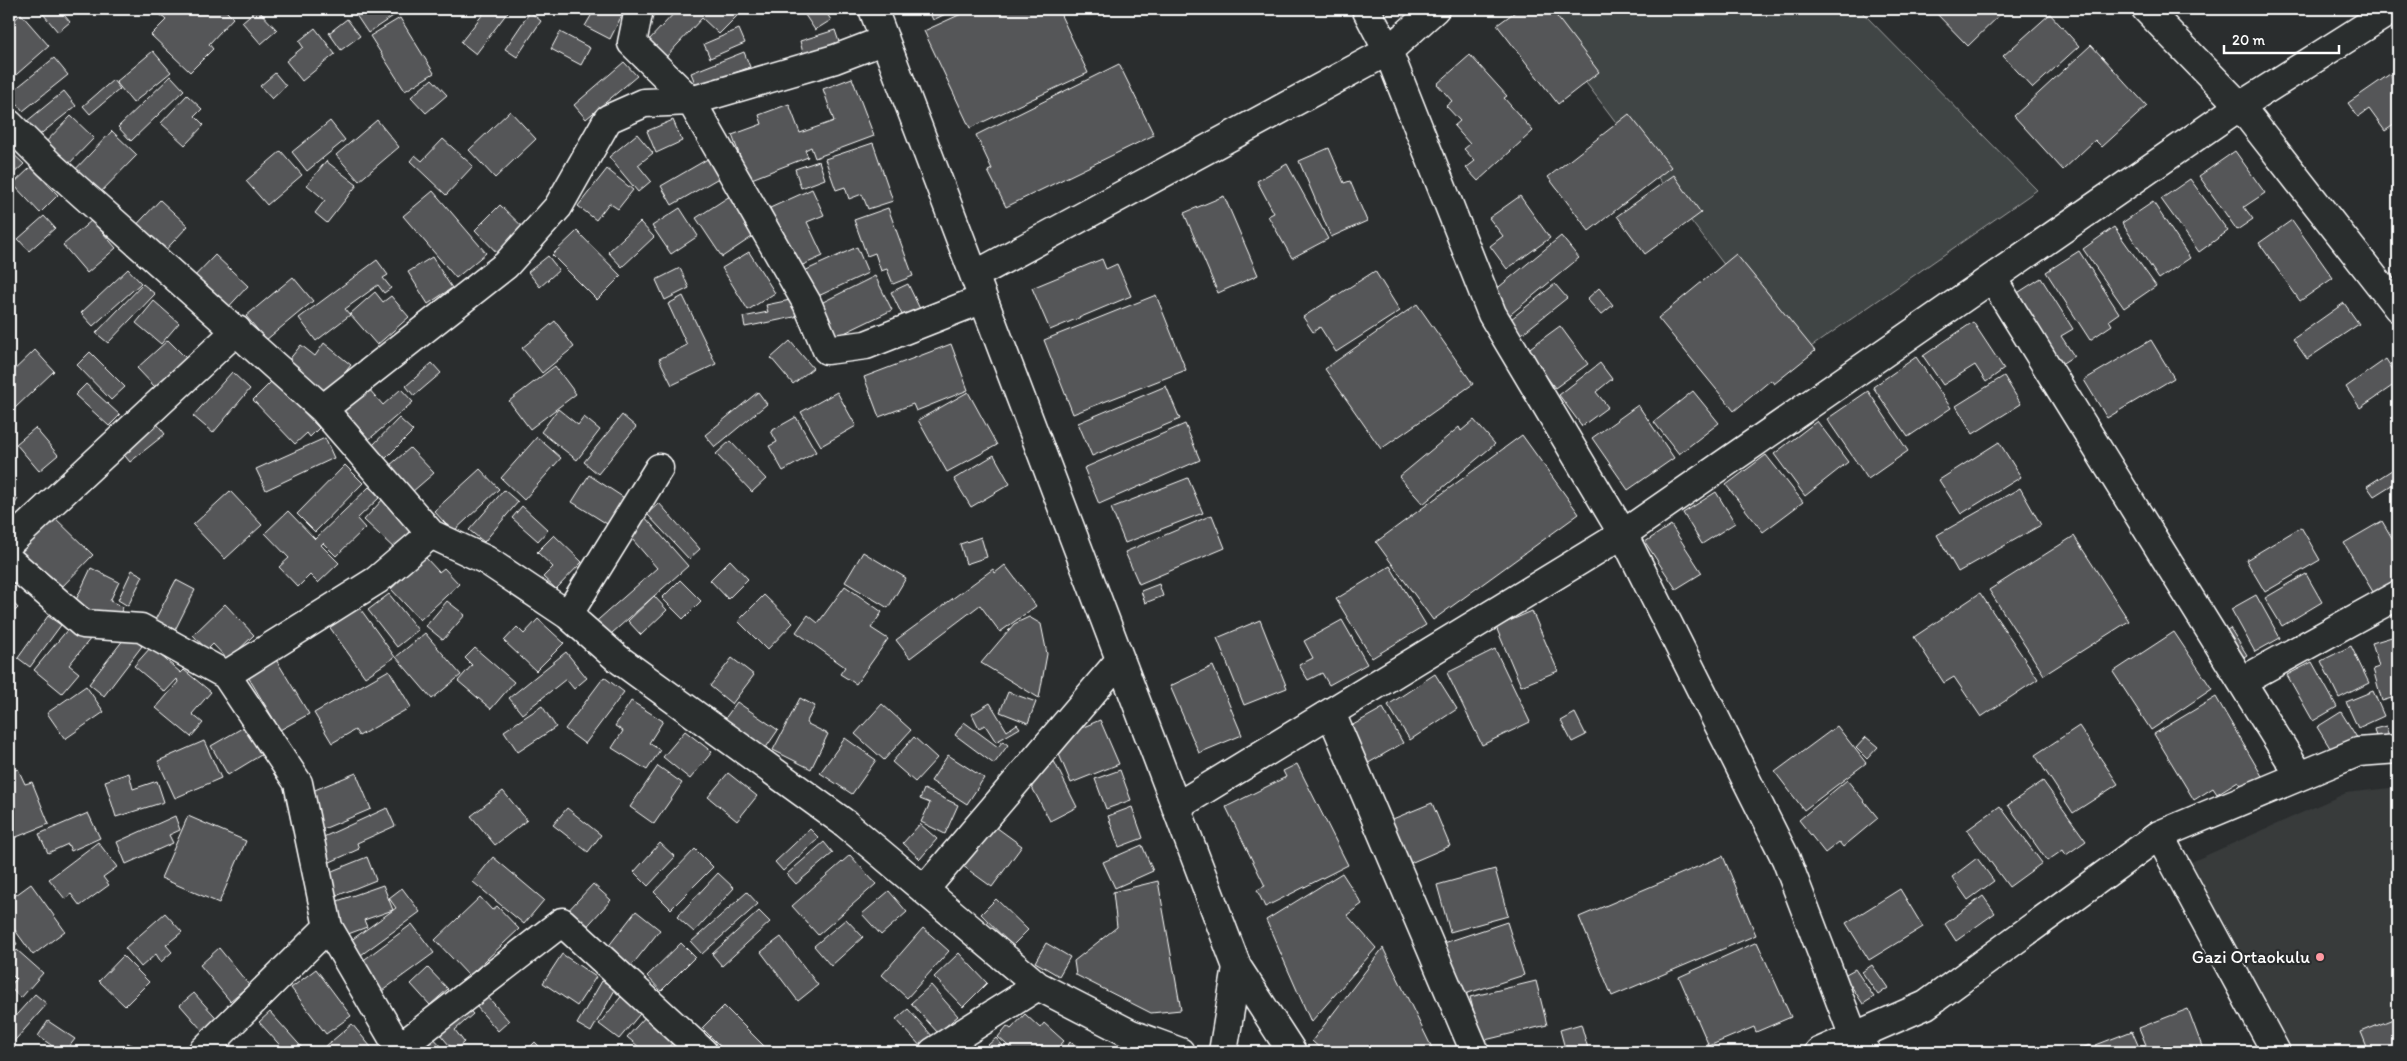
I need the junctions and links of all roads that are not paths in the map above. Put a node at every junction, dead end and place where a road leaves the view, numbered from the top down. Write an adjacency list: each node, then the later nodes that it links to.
1 (639, 9): 9 (street)
2 (873, 9): 7 (street)
3 (1366, 9): 8 (street)
4 (1435, 9): 8 (street)
5 (2146, 9): 10 (street)
6 (2393, 9): 10 (street)
7 (885, 40): 9 (street); 13 (street)
8 (1388, 51): 13 (street); 19 (street)
9 (691, 100): 13 (street); 16 (street)
10 (2240, 106): 12 (street); 14 (street)
11 (12, 134): 15 (street)
12 (1992, 278): 19 (street); 26 (street)
13 (979, 287): 24 (street)
14 (2398, 308)
15 (237, 330): 16 (street); 20 (street)
16 (324, 409): 18 (street)
17 (659, 468): 23 (street)
18 (431, 534): 23 (street); 25 (street)
19 (1623, 534): 27 (street); 36 (street)
20 (9, 543)
21 (9, 560): 25 (street)
22 (2398, 595): 26 (street)
23 (568, 615): 32 (street)
24 (1120, 660): 30 (street); 32 (street)
25 (226, 675): 33 (street)
26 (2242, 681): 29 (street)
27 (1331, 713): 30 (street); 44 (street)
28 (2398, 748): 29 (street)
29 (2300, 776): 31 (street)
30 (1176, 807): 34 (street)
31 (2159, 835): 36 (street); 46 (street)
32 (924, 890): 35 (street)
33 (328, 927): 37 (street); 38 (street)
34 (1237, 967): 42 (street); 43 (street)
35 (1038, 986): 40 (street); 41 (street)
36 (1860, 1044): 45 (street)
37 (399, 1051): 39 (street)
38 (202, 1052)
39 (703, 1052)
40 (933, 1052)
41 (1180, 1052)
42 (1224, 1052)
43 (1292, 1052)
44 (1476, 1052)
45 (1819, 1052)
46 (2276, 1052)

